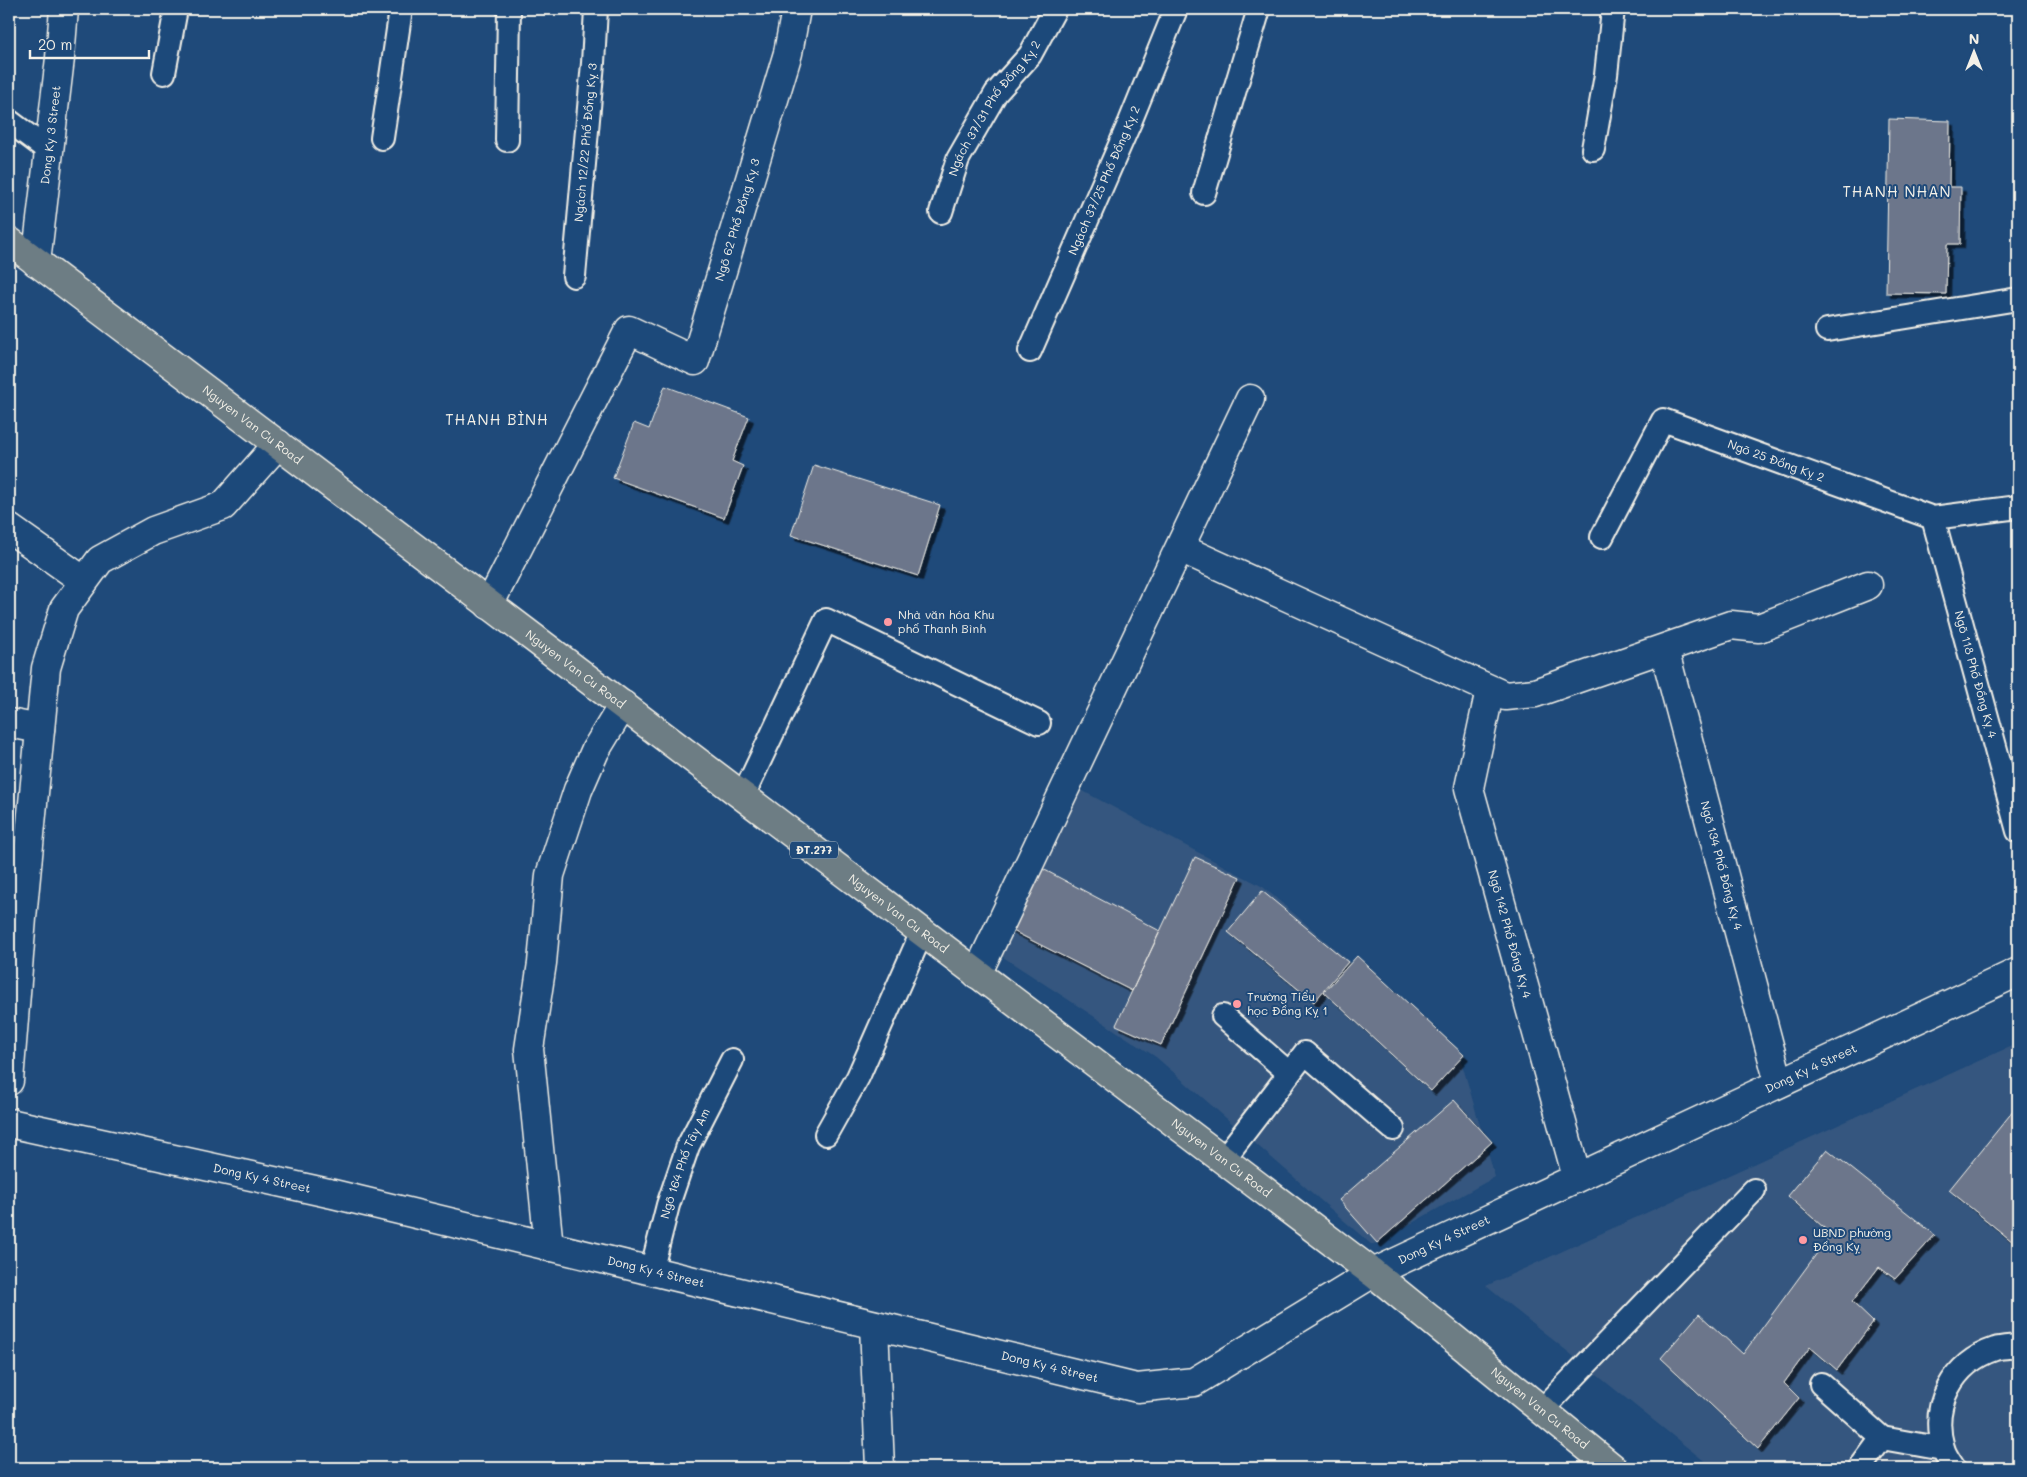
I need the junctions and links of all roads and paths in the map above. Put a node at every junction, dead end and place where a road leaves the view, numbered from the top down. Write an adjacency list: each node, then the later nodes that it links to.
1 (64, 9): 16 (street, Dong Ky 3 Street)
2 (176, 9): 11 (lane)
3 (401, 9): 13 (lane)
4 (509, 9): 14 (lane)
5 (596, 9): 21 (lane, Ngách 12/22 Phố Đồng Kỵ 3)
6 (796, 9): 34 (street, Ngõ 62 Phố Đồng Kỵ 3)
7 (1055, 9): 18 (lane, Ngách 37/31 Phố Đồng Kỵ 2)
8 (1176, 9): 24 (lane, Ngách 37/25 Phố Đồng Kỵ 2)
9 (1258, 9): 17 (lane)
10 (1613, 9): 15 (lane)
11 (164, 73)
12 (9, 121): 16 (lane)
13 (382, 138)
14 (507, 140)
15 (1593, 149)
16 (49, 151): 20 (street, Dong Ky 3 Street)
17 (1204, 192)
18 (941, 212)
19 (9, 241): 20 (main road, Nguyen Van Cu Road / ĐT.277)
20 (36, 262): 26 (main road, Nguyen Van Cu Road / ĐT.277)
21 (574, 276)
22 (2018, 299): 23 (lane)
23 (1827, 330)
24 (1030, 351)
25 (1250, 399): 31 (street)
26 (278, 444): 32 (street); 34 (main road, Nguyen Van Cu Road / ĐT.277)
27 (2018, 507): 28 (lane, Ngõ 25 Đồng Kỵ 2)
28 (1932, 518): 30 (lane, Ngõ 25 Đồng Kỵ 2); 42 (lane, Ngõ 118 Phố Đồng Kỵ 4)
29 (9, 528): 32 (street)
30 (1602, 537)
31 (1180, 548): 36 (street); 46 (street)
32 (84, 581): 40 (street)
33 (1868, 585): 35 (street)
34 (489, 604): 37 (main road, Nguyen Van Cu Road / ĐT.277)
35 (1664, 649): 36 (street); 51 (street, Ngõ 134 Phố Đồng Kỵ 4)
36 (1490, 690): 56 (street, Ngõ 142 Phố Đồng Kỵ 4)
37 (623, 705): 41 (main road, Nguyen Van Cu Road / ĐT.277); 58 (street)
38 (9, 723): 40 (street)
39 (1039, 723): 41 (lane)
40 (40, 729): 43 (street)
41 (743, 796): 44 (main road, Nguyen Van Cu Road / ĐT.277)
42 (2018, 831)
43 (15, 916): 50 (street)
44 (922, 932): 46 (main road, Nguyen Van Cu Road / ĐT.277); 54 (lane)
45 (2018, 972): 51 (street, Dong Ky 4 Street)
46 (977, 974): 55 (main road, Nguyen Van Cu Road / ĐT.277)
47 (1223, 1016): 49 (lane)
48 (732, 1060): 59 (lane, Ngõ 164 Phố Tây Am)
49 (1289, 1073): 53 (lane); 55 (lane)
50 (9, 1081)
51 (1779, 1083): 56 (street, Dong Ky 4 Street)
52 (9, 1123): 58 (street, Dong Ky 4 Street)
53 (1393, 1129)
54 (826, 1134)
55 (1223, 1160): 60 (main road, Nguyen Van Cu Road / ĐT.277)
56 (1577, 1177): 60 (street, Dong Ky 4 Street)
57 (1754, 1190): 64 (lane)
58 (548, 1246): 59 (street, Dong Ky 4 Street)
59 (651, 1272): 61 (street, Dong Ky 4 Street)
60 (1373, 1273): 61 (street, Dong Ky 4 Street); 64 (main road, Nguyen Van Cu Road / ĐT.277)
61 (874, 1325): 67 (street)
62 (2018, 1346): 66 (lane)
63 (1821, 1384): 65 (lane)
64 (1542, 1410): 68 (main road, Nguyen Van Cu Road / ĐT.277)
65 (1882, 1438): 66 (lane); 69 (lane)
66 (1948, 1459)
67 (880, 1468)
68 (1613, 1468)
69 (1860, 1468)

